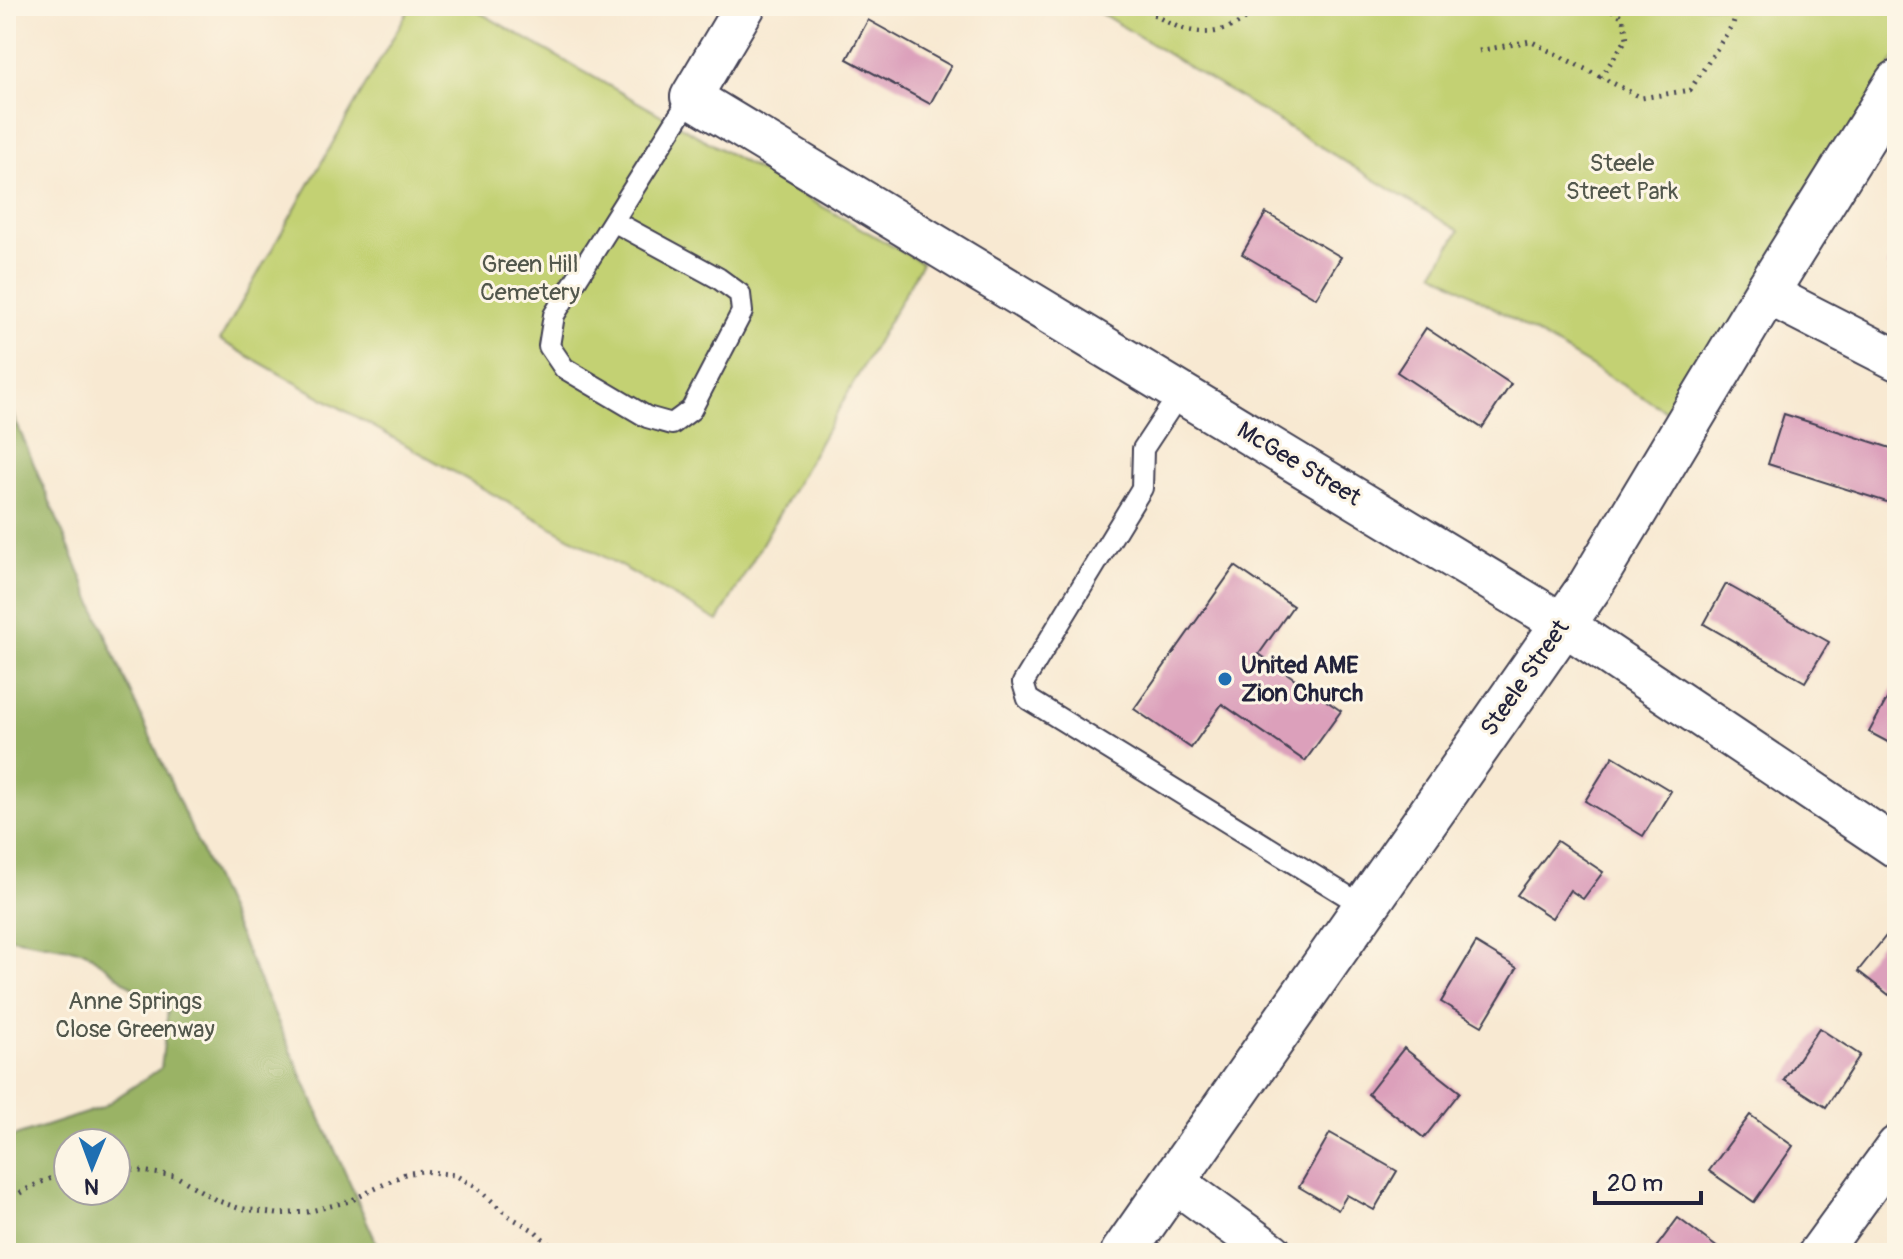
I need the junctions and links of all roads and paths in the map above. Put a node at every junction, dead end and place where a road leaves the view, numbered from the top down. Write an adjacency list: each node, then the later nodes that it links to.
1 (745, 6): 9 (street)
2 (1140, 6): 3 (path)
3 (1263, 6)
4 (1605, 6): 7 (path)
5 (1738, 6): 7 (path)
6 (1479, 51): 7 (path)
7 (1601, 77)
8 (1897, 83): 11 (street, Steele Street)
9 (691, 97): 10 (lane); 13 (street, McGee Street)
10 (613, 221): 10 (lane)
11 (1766, 293): 12 (street); 14 (street, Steele Street)
12 (1897, 360)
13 (1180, 393): 14 (street, McGee Street); 16 (lane)
14 (1563, 624): 15 (street, McGee Street); 16 (street, Steele Street)
15 (1897, 848)
16 (1365, 907): 20 (street, Steele Street)
17 (1897, 1146): 25 (street)
18 (132, 1170): 22 (path)
19 (52, 1178): 21 (path)
20 (1173, 1181): 23 (street, Steele Street); 24 (street)
21 (6, 1201)
22 (558, 1253)
23 (1123, 1253)
24 (1272, 1253)
25 (1819, 1253)

